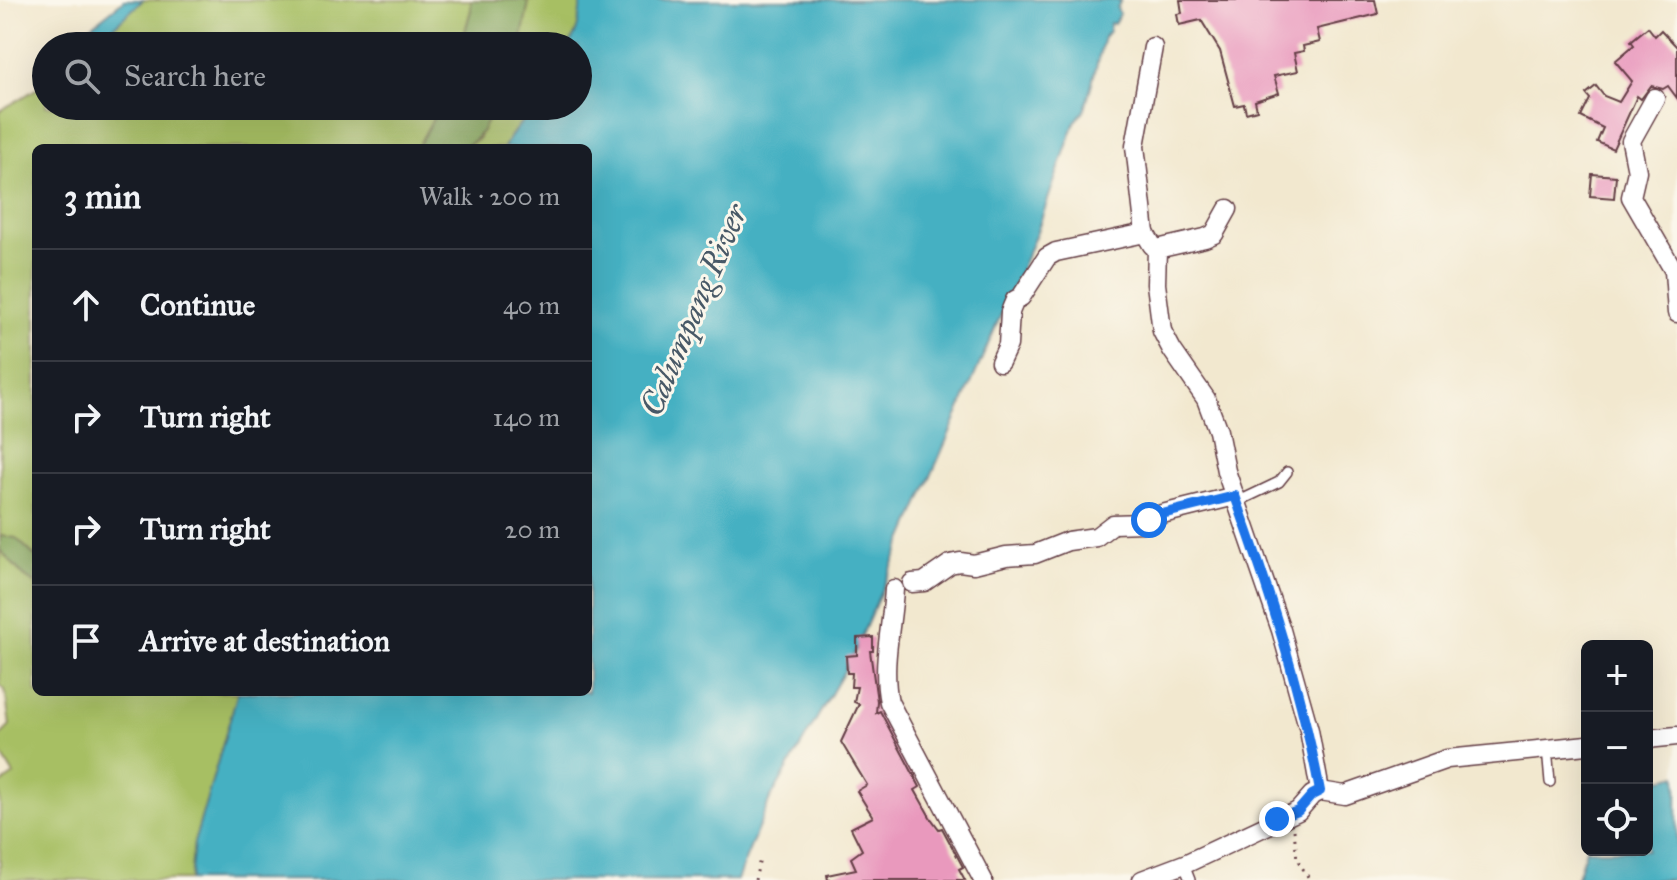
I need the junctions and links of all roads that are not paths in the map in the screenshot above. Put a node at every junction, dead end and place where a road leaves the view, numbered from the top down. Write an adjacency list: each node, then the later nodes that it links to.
1 (1153, 47): 4 (street)
2 (1655, 98): 6 (street)
3 (1228, 209): 5 (street)
4 (1145, 233): 5 (street); 7 (street)
5 (1157, 249): 9 (street)
6 (1677, 313)
7 (1000, 362)
8 (1287, 472): 9 (lane)
9 (1236, 499): 15 (street); 17 (street)
10 (1677, 736): 11 (street)
11 (1653, 738)
12 (1581, 745): 13 (street)
13 (1547, 748): 14 (lane); 15 (street)
14 (1550, 782)
15 (1320, 791): 16 (street)
16 (1189, 871): 18 (street)
17 (983, 880)
18 (1142, 880)

